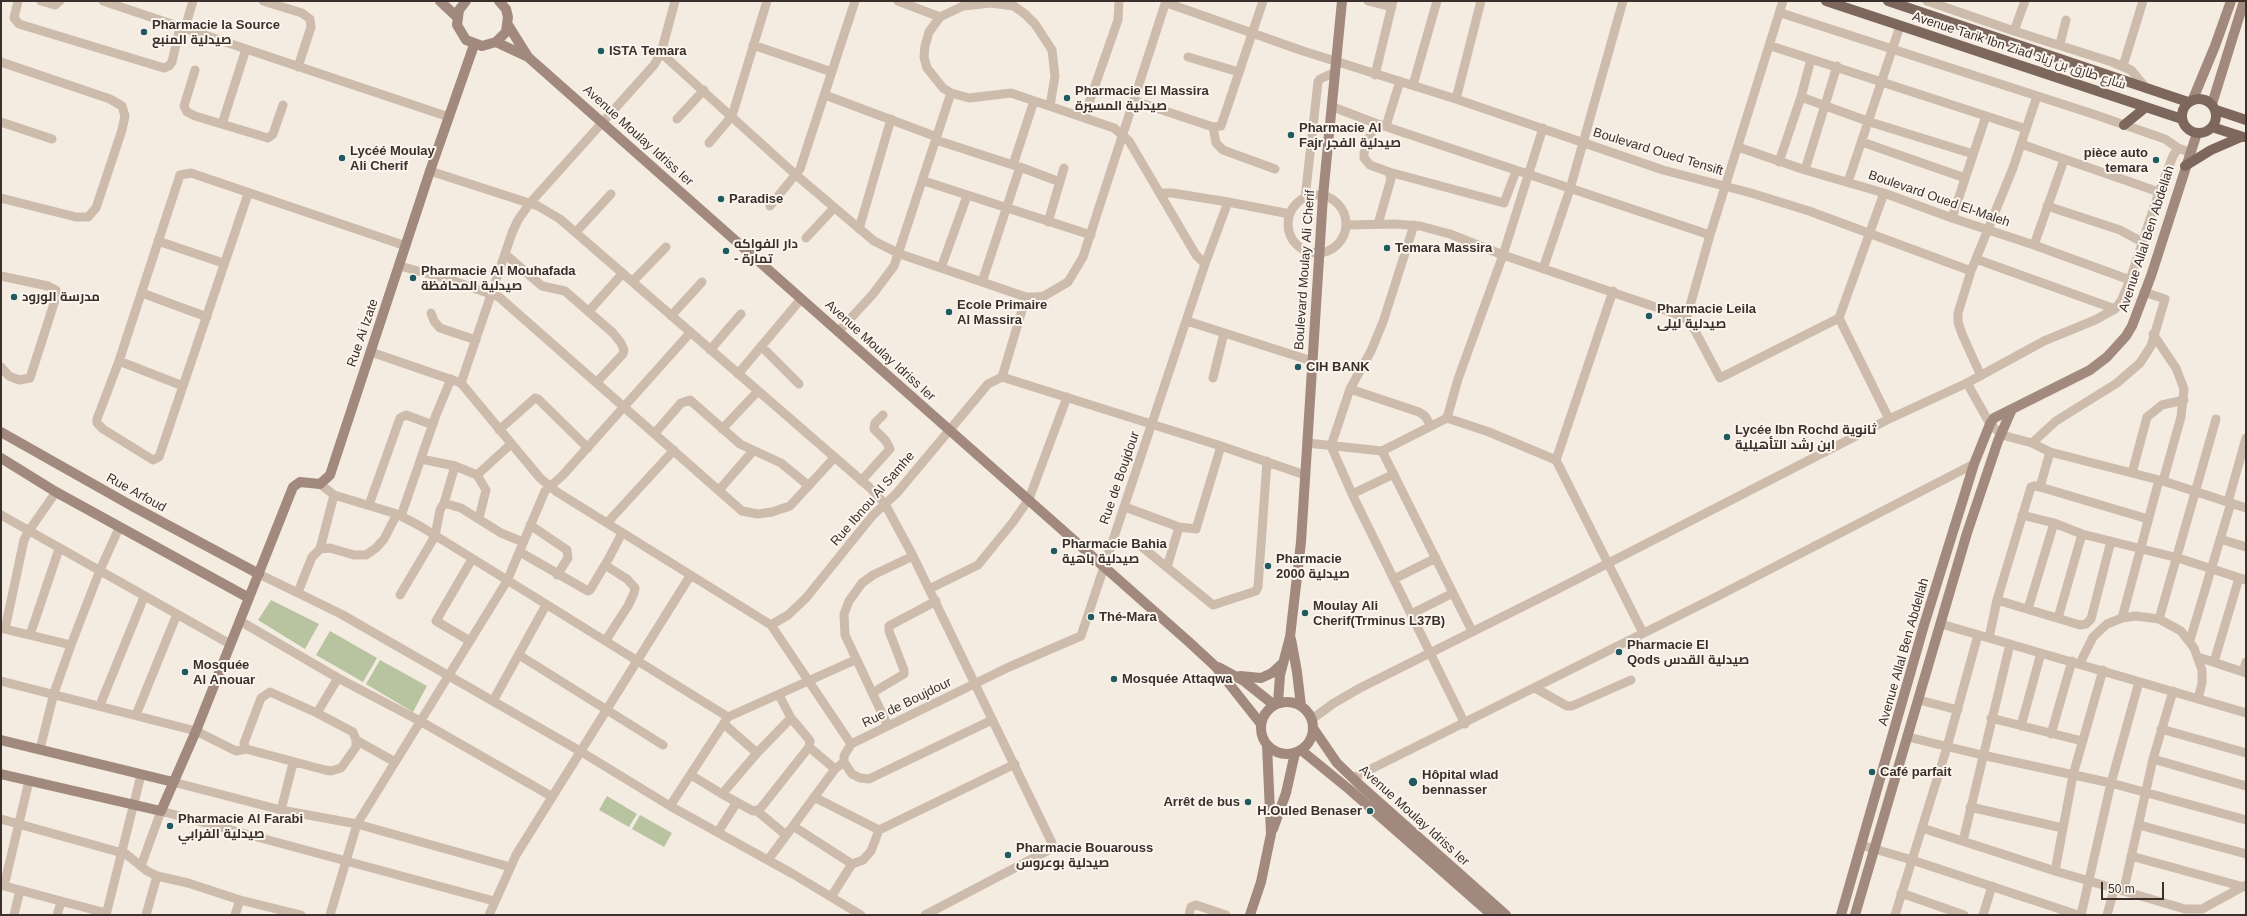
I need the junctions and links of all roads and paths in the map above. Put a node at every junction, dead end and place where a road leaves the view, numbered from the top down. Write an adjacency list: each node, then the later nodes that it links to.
1 (18, 1): 38 (street)
2 (41, 1): 3 (street)
3 (60, 1)
4 (103, 1): 38 (street)
5 (193, 1): 38 (street)
6 (263, 1): 56 (street)
7 (440, 1): 34 (street)
8 (466, 1): 34 (street)
9 (500, 1): 36 (street)
10 (675, 1): 48 (street)
11 (766, 1): 44 (street)
12 (855, 1): 58 (street)
13 (898, 1): 33 (street)
14 (1118, 1): 83 (street)
15 (1263, 1): 40 (street)
16 (1342, 1): 55 (street, Boulevard Moulay Ali Cherif)
17 (1368, 1): 31 (street)
18 (1437, 1): 63 (street)
19 (1481, 1): 70 (street)
20 (1623, 1): 104 (street)
21 (1783, 1): 32 (street)
22 (1826, 1): 37 (main road, Avenue Tarik Ibn Ziad شارع طارق بن زياد)
23 (1888, 1): 64 (main road, Avenue Tarik Ibn Ziad شارع طارق بن زياد)
24 (1927, 1): 39 (street)
25 (2025, 1): 39 (street)
26 (2143, 1): 54 (street)
27 (2244, 1): 79 (street)
28 (1166, 2): 40 (street, Boulevard Oued Tensift); 73 (street)
29 (2228, 2): 71 (street)
30 (1015, 4): 33 (street); 75 (street)
31 (1392, 4): 60 (street)
32 (1781, 13): 45 (street); 46 (street)
33 (940, 16): 66 (street)
34 (457, 17): 43 (street)
35 (2066, 20): 42 (street)
36 (508, 25): 41 (street); 49 (street)
37 (1900, 26): 46 (street); 78 (main road, Avenue Tarik Ibn Ziad شارع طارق بن زياد)
38 (183, 28): 47 (street)
39 (2014, 31): 42 (street)
40 (1252, 34): 55 (street, Boulevard Oued Tensift); 59 (street)
41 (496, 42): 43 (street); 49 (street)
42 (2060, 44): 54 (street)
43 (474, 45): 82 (street, Rue Ai Izate)
44 (753, 45): 58 (street); 80 (street)
45 (1771, 46): 51 (street); 108 (street)
46 (1893, 49): 62 (street); 68 (street)
47 (246, 50): 56 (street); 92 (street)
48 (661, 53): 65 (street); 90 (street)
49 (528, 57): 90 (street, Avenue Moulay Idriss Ier)
50 (1188, 57): 59 (street)
51 (1811, 58): 53 (street); 69 (street)
52 (1, 62): 137 (street)
53 (1837, 66): 62 (street); 76 (street)
54 (2123, 66): 64 (street)
55 (1335, 67): 60 (street, Boulevard Oued Tensift); 77 (street, Boulevard Moulay Ali Cherif); 138 (street)
56 (298, 68): 82 (street)
57 (195, 70): 92 (street)
58 (832, 72): 67 (street)
59 (1239, 72): 95 (street)
60 (1375, 75): 61 (street, Boulevard Oued Tensift)
61 (1400, 81): 63 (street, Boulevard Oued Tensift); 94 (street)
62 (1882, 81): 81 (street); 89 (street)
63 (1413, 85): 70 (street, Boulevard Oued Tensift)
64 (2146, 88): 71 (main road, Avenue Tarik Ibn Ziad شارع طارق بن زياد)
65 (704, 90): 80 (street); 84 (street)
66 (951, 93): 72 (street); 101 (street)
67 (825, 95): 85 (street); 122 (street)
68 (2037, 96): 93 (street); 98 (street)
69 (1801, 97): 76 (street); 113 (street)
70 (1456, 99): 97 (street, Boulevard Oued Tensift)
71 (2190, 100): 79 (main road); 86 (main road)
72 (1034, 101): 75 (street); 114 (street)
73 (1135, 101): 95 (street); 100 (street)
74 (283, 105): 92 (street)
75 (1050, 106): 83 (street)
76 (1825, 106): 89 (street); 118 (street)
77 (1333, 107): 91 (street); 136 (street, Boulevard Moulay Ali Cherif)
78 (2146, 107): 86 (main road, Avenue Tarik Ibn Ziad شارع طارق بن زياد); 93 (main road)
79 (2214, 107): 87 (main road); 96 (main road)
80 (732, 116): 106 (street); 122 (street)
81 (1986, 116): 98 (street); 111 (street)
82 (449, 117): 119 (street, Rue Ai Izate)
83 (1084, 117): 100 (street)
84 (676, 119)
85 (891, 119): 101 (street); 151 (street)
86 (2182, 119): 99 (main road)
87 (2246, 120)
88 (1, 122): 103 (street)
89 (1870, 122): 105 (street); 111 (street)
90 (603, 123): 140 (street); 185 (street, Avenue Moulay Idriss Ier)
91 (1375, 123): 94 (street); 121 (street)
92 (222, 124)
93 (2124, 125): 109 (street)
94 (1386, 126): 120 (street)
95 (1213, 127): 117 (street)
96 (2212, 127): 99 (main road); 102 (main road)
97 (1543, 128): 104 (street, Boulevard Oued Tensift); 123 (street)
98 (2026, 129): 107 (street)
99 (2197, 133): 110 (street, Avenue Allal Ben Abdellah)
100 (1123, 134): 131 (street); 155 (street)
101 (937, 138): 114 (street); 125 (street)
102 (2244, 138): 115 (main road)
103 (52, 139)
104 (1583, 142): 128 (street, Boulevard Oued Tensift); 129 (street)
105 (1862, 142): 124 (street); 127 (street)
106 (709, 143)
107 (2022, 144): 112 (street); 152 (street)
108 (1738, 147): 113 (street, Boulevard Oued El-Maleh); 128 (street)
109 (2178, 148): 110 (street); 130 (street)
110 (2189, 152): 115 (street, Avenue Allal Ben Abdellah)
111 (1973, 154): 124 (street)
112 (2064, 160): 130 (street); 142 (street)
113 (1779, 162): 118 (street, Boulevard Oued El-Maleh)
114 (1017, 166): 126 (street); 144 (street)
115 (2185, 166): 181 (street, Avenue Allal Ben Abdellah)
116 (1064, 168): 126 (street)
117 (1275, 169)
118 (1805, 170): 127 (street, Boulevard Oued El-Maleh)
119 (430, 171): 140 (street); 161 (street, Rue Ai Izate)
120 (1516, 171): 121 (street); 123 (street)
121 (1388, 172): 148 (street)
122 (796, 175): 141 (street); 143 (street)
123 (1529, 175): 129 (street); 166 (street)
124 (1965, 178): 146 (street)
125 (924, 180): 135 (street); 165 (street)
126 (1060, 182): 147 (street)
127 (1848, 182): 132 (street, Boulevard Oued El-Maleh)
128 (1726, 186): 154 (street, Boulevard Oued Tensift); 156 (street)
129 (1570, 189): 156 (street); 172 (street)
130 (2159, 192): 159 (street)
131 (1161, 193): 139 (street); 169 (street)
132 (1884, 193): 146 (street, Boulevard Oued El-Maleh); 154 (street)
133 (248, 194): 158 (street); 161 (street); 168 (street)
134 (611, 194): 153 (street)
135 (967, 196): 144 (street); 171 (street)
136 (1323, 196): 138 (street); 149 (street); 163 (street, Boulevard Moulay Ali Cherif)
137 (1, 198)
138 (1304, 198): 145 (street)
139 (1228, 202): 145 (street); 169 (street, Rue de Boujdour)
140 (530, 203): 153 (street); 164 (street)
141 (770, 206)
142 (2047, 206): 159 (street); 160 (street)
143 (834, 208): 151 (street); 157 (street)
144 (1007, 208): 147 (street); 179 (street)
145 (1290, 214): 163 (street)
146 (1952, 218): 152 (street, Boulevard Oued El-Maleh)
147 (1048, 222): 155 (street)
148 (1378, 224): 149 (street); 150 (street)
149 (1346, 225): 163 (street)
150 (1414, 225): 166 (street); 216 (street)
151 (859, 228): 165 (street)
152 (1988, 230): 160 (street, Boulevard Oued El-Maleh); 167 (street)
153 (576, 232): 174 (street)
154 (1870, 233): 173 (street, Boulevard Oued Tensift); 192 (street)
155 (1091, 235): 184 (street)
156 (1710, 235): 193 (street)
157 (806, 238)
158 (158, 241): 168 (street); 182 (street)
159 (2142, 242): 176 (street)
160 (2034, 245): 176 (street, Boulevard Oued El-Maleh)
161 (406, 246): 170 (street, Rue Ai Izate)
162 (666, 247): 177 (street)
163 (1320, 253): 203 (street, Boulevard Moulay Ali Cherif)
164 (505, 254): 183 (street); 187 (street)
165 (900, 254): 171 (street); 195 (street)
166 (1503, 255): 172 (street); 223 (street)
167 (1976, 259): 173 (street); 186 (street)
168 (224, 263): 191 (street)
169 (1205, 264): 194 (street, Rue de Boujdour)
170 (400, 266): 183 (street); 202 (street, Rue Ai Izate)
171 (941, 268): 179 (street)
172 (1543, 269): 180 (street)
173 (1971, 271): 207 (street)
174 (624, 273): 177 (street); 187 (street)
175 (1, 276): 205 (street)
176 (2130, 280): 186 (street)
177 (633, 281): 190 (street)
178 (702, 282): 190 (street)
179 (982, 282): 184 (street)
180 (1613, 291): 193 (street); 250 (street)
181 (2144, 292): 198 (street); 221 (street, Avenue Allal Ben Abdellah)
182 (142, 293): 191 (street); 204 (street)
183 (492, 294): 199 (street); 211 (street)
184 (1026, 297): 208 (street)
185 (801, 298): 195 (street, Avenue Moulay Idriss Ier); 200 (street)
186 (2114, 309): 207 (street)
187 (588, 311): 211 (street)
188 (430, 313): 199 (street)
189 (741, 314): 201 (street)
190 (671, 316): 196 (street)
191 (207, 317): 215 (street)
192 (1839, 318): 193 (street); 224 (street)
193 (1686, 320)
194 (1187, 321): 197 (street); 228 (street, Rue de Boujdour)
195 (838, 332): 232 (street, Avenue Moulay Idriss Ier)
196 (690, 333): 201 (street); 220 (street)
197 (1224, 333): 203 (street); 209 (street)
198 (2153, 334): 219 (street); 238 (street)
199 (476, 340): 212 (street)
200 (761, 346): 206 (street); 214 (street)
201 (710, 350): 206 (street)
202 (371, 352): 210 (street); 260 (street, Rue Ai Izate)
203 (1312, 360): 237 (street, Boulevard Moulay Ali Cherif)
204 (119, 361): 215 (street); 215 (street)
205 (1, 367)
206 (738, 374): 217 (street)
207 (1981, 376): 213 (street)
208 (1002, 377): 218 (street); 232 (street, Rue Ibnou Al Samhe)
209 (1213, 378)
210 (452, 379): 212 (street); 227 (street)
211 (597, 382): 220 (street)
212 (461, 383): 231 (street)
213 (1967, 383): 224 (street); 226 (street)
214 (799, 384)
215 (183, 386)
216 (1350, 389): 229 (street); 241 (street)
217 (758, 391): 230 (street); 248 (street)
218 (1068, 397): 228 (street); 269 (street)
219 (2184, 400): 254 (street); 259 (street)
220 (625, 407): 234 (street); 242 (street)
221 (2012, 409): 226 (street, Avenue Allal Ben Abdellah); 235 (street, Avenue Allal Ben Abdellah)
222 (883, 415): 258 (street)
223 (1448, 418): 229 (street); 250 (street)
224 (1889, 419): 303 (street)
225 (2216, 419): 265 (street)
226 (1990, 424): 235 (street); 252 (street, Avenue Allal Ben Abdellah)
227 (433, 425): 249 (street); 271 (street)
228 (1152, 425): 240 (street); 274 (street, Rue de Boujdour)
229 (1431, 426): 245 (street)
230 (722, 429): 234 (street); 244 (street)
231 (499, 430): 239 (street); 242 (street)
232 (949, 430): 269 (street, Avenue Moulay Idriss Ier); 273 (street, Rue Ibnou Al Samhe)
233 (1, 432): 309 (street, Rue Arfoud)
234 (655, 433): 243 (street)
235 (2002, 435): 238 (street); 331 (street, Avenue Allal Ben Abdellah)
236 (2246, 438): 270 (street)
237 (1307, 442): 241 (street); 257 (street, Boulevard Moulay Ali Cherif)
238 (2032, 443): 246 (street)
239 (511, 444): 256 (street); 261 (street)
240 (1221, 446): 251 (street); 284 (street)
241 (1331, 446): 245 (street); 267 (street)
242 (588, 448): 261 (street)
243 (674, 450): 264 (street); 281 (street)
244 (753, 451): 262 (street); 264 (street)
245 (1382, 451): 255 (street)
246 (2050, 452): 254 (street); 263 (street)
247 (1, 458): 266 (street)
248 (834, 458): 258 (street); 262 (street)
249 (421, 459): 253 (street); 277 (street)
250 (1556, 460): 303 (street)
251 (1267, 461): 257 (street); 306 (street)
252 (1974, 464): 335 (street); 451 (street, Avenue Allal Ben Abdellah)
253 (455, 466): 256 (street); 272 (street)
254 (2132, 473): 259 (street)
255 (1394, 474): 267 (street); 300 (street)
256 (477, 475): 279 (street)
257 (1305, 475): 338 (street, Boulevard Moulay Ali Cherif)
258 (861, 481): 273 (street)
259 (2161, 481): 265 (street); 280 (street)
260 (320, 484): 268 (street); 309 (street)
261 (549, 486): 281 (street); 283 (street)
262 (809, 486): 264 (street)
263 (2040, 487): 278 (street); 280 (street)
264 (719, 490)
265 (2196, 491): 270 (street); 301 (street)
266 (56, 492): 285 (street); 286 (street)
267 (1352, 494): 312 (street)
268 (334, 495): 271 (street); 297 (street)
269 (1029, 499): 305 (street, Avenue Moulay Idriss Ier); 315 (street)
270 (2229, 502): 275 (street); 290 (street)
271 (369, 504): 277 (street)
272 (444, 504): 279 (street); 289 (street)
273 (885, 504): 299 (street); 332 (street, Rue Ibnou Al Samhe)
274 (1125, 507): 284 (street); 305 (street, Rue de Boujdour)
275 (2246, 508)
276 (1, 515): 286 (street)
277 (399, 515): 289 (street); 297 (street)
278 (2022, 515): 282 (street); 321 (street)
279 (479, 518): 292 (street)
280 (2148, 519): 296 (street)
281 (607, 523): 287 (street)
282 (2054, 523): 288 (street); 324 (street)
283 (530, 525): 292 (street); 310 (street)
284 (1179, 527): 306 (street)
285 (119, 528): 308 (street); 320 (street)
286 (28, 532): 295 (street); 333 (street)
287 (622, 533): 304 (street); 311 (street)
288 (2082, 534): 291 (street); 327 (street)
289 (435, 536): 302 (street); 318 (street)
290 (2220, 539): 294 (street); 307 (street)
291 (2111, 541): 296 (street); 327 (street)
292 (523, 542): 298 (street)
293 (1136, 542): 306 (street)
294 (2246, 547)
295 (59, 548): 308 (street); 336 (street)
296 (2141, 548): 301 (street); 328 (street)
297 (320, 549): 316 (street)
298 (520, 552): 310 (street); 314 (street)
299 (914, 556): 315 (street); 351 (street)
300 (1436, 558): 312 (street); 317 (street)
301 (2178, 558): 307 (street); 329 (street)
302 (472, 559): 314 (street); 342 (street)
303 (1606, 563): 334 (street); 335 (street)
304 (605, 565): 310 (street); 340 (street)
305 (1104, 567): 356 (street, Avenue Moulay Idriss Ier); 366 (street, Rue de Boujdour)
306 (1167, 567)
307 (2210, 569): 313 (street); 341 (street)
308 (100, 570): 319 (street); 345 (street)
309 (259, 574): 316 (street); 320 (street)
310 (557, 575)
311 (690, 576): 332 (street); 350 (street)
312 (1394, 579): 326 (street)
313 (2242, 579): 353 (street)
314 (507, 580): 323 (street); 342 (street)
315 (929, 589): 322 (street)
316 (298, 592): 359 (street)
317 (1453, 593): 326 (street); 334 (street)
318 (400, 595)
319 (144, 597): 325 (street); 376 (street)
320 (249, 598): 330 (street)
321 (1997, 600): 324 (street); 339 (street)
322 (936, 601): 366 (street); 370 (street)
323 (546, 605): 340 (street); 348 (street)
324 (2028, 609): 327 (street)
325 (177, 614): 343 (street); 382 (street)
326 (1411, 614): 346 (street)
327 (2058, 618)
328 (2122, 618): 329 (street); 352 (street)
329 (2159, 619): 341 (street)
330 (240, 621): 343 (street); 361 (street)
331 (1941, 624): 337 (street); 373 (street, Avenue Allal Ben Abdellah)
332 (771, 625): 364 (street)
333 (3, 629): 336 (street)
334 (1472, 631): 346 (street)
335 (1643, 633): 367 (street)
336 (30, 635): 345 (street)
337 (1978, 635): 339 (street); 379 (street)
338 (1290, 637): 355 (street, Boulevard Moulay Ali Cherif); 377 (street, Boulevard Moulay Ali Cherif)
339 (1989, 638): 344 (street)
340 (606, 640): 350 (street)
341 (2190, 640): 349 (street)
342 (470, 641): 359 (street)
343 (230, 644): 394 (street)
344 (2010, 644): 347 (street); 384 (street)
345 (71, 645): 369 (street)
346 (1430, 652): 389 (street); 390 (street)
347 (2041, 653): 352 (street); 392 (street)
348 (519, 655): 374 (street); 378 (street)
349 (2198, 657): 353 (street); 372 (street)
350 (637, 660): 378 (street); 385 (street)
351 (855, 660): 364 (street); 370 (street)
352 (2076, 662): 357 (street); 395 (street)
353 (2214, 662): 358 (street)
354 (2246, 662): 358 (street)
355 (1283, 663): 360 (street); 375 (street, Boulevard Moulay Ali Cherif)
356 (1215, 666): 360 (street); 388 (street)
357 (2103, 670): 365 (street); 399 (street)
358 (2245, 672)
359 (448, 675): 374 (street); 387 (street)
360 (1236, 676): 375 (street)
361 (338, 678): 380 (street); 387 (street)
362 (1632, 680): 367 (street)
363 (1, 681): 369 (street)
364 (808, 681): 371 (street); 400 (street)
365 (2139, 682): 368 (street); 425 (street)
366 (975, 684): 386 (street); 391 (street, Rue de Boujdour)
367 (1535, 688): 390 (street)
368 (2173, 691): 372 (street); 393 (street)
369 (54, 693): 376 (street); 405 (street)
370 (872, 693): 391 (street)
371 (779, 695): 383 (street); 385 (street)
372 (2198, 699): 381 (street)
373 (1919, 700): 379 (street); 396 (street, Avenue Allal Ben Abdellah)
374 (493, 701): 407 (street)
375 (1276, 704): 377 (street); 388 (street)
376 (100, 705): 382 (street)
377 (1301, 706): 389 (street)
378 (607, 708): 401 (street); 407 (street)
379 (1958, 710): 404 (street)
380 (317, 713): 398 (street); 406 (street)
381 (2246, 713)
382 (136, 715): 394 (street)
383 (791, 718): 403 (street); 409 (street)
384 (1991, 718): 392 (street); 411 (street)
385 (726, 720): 409 (street); 419 (street)
386 (992, 720): 414 (street); 416 (street)
387 (420, 721): 413 (street); 429 (street)
388 (1261, 724): 402 (street)
389 (1312, 724): 408 (street); 422 (street, Avenue Moulay Idriss Ier)
390 (1465, 724): 422 (street)
391 (888, 726): 400 (street, Rue de Boujdour)
392 (2021, 726): 395 (street)
393 (2161, 729): 410 (street); 412 (street)
394 (196, 731): 406 (street); 424 (street)
395 (2051, 734): 399 (street)
396 (1908, 737): 404 (street); 452 (street, Avenue Allal Ben Abdellah)
397 (1, 740): 405 (street)
398 (356, 740): 413 (street); 415 (street)
399 (2082, 742): 421 (street)
400 (850, 744): 414 (street)
401 (663, 745)
402 (1267, 745): 408 (street); 448 (street)
403 (809, 747): 417 (street); 437 (street)
404 (1947, 747): 411 (street); 444 (street)
405 (40, 749): 420 (street)
406 (246, 749): 415 (street)
407 (580, 751): 429 (street); 433 (street)
408 (1298, 752): 448 (street); 489 (street, Avenue Moulay Idriss Ier)
409 (757, 753): 428 (street)
410 (2246, 754)
411 (1982, 756): 421 (street); 434 (street)
412 (2153, 759): 426 (street); 427 (street)
413 (395, 762): 441 (street)
414 (844, 762): 417 (street)
415 (293, 763): 435 (street)
416 (1015, 764): 446 (street); 485 (street)
417 (835, 769): 430 (street)
418 (1, 774): 423 (street)
419 (691, 774): 428 (street); 433 (street)
420 (140, 775): 424 (street); 432 (street)
421 (2073, 775): 425 (street); 445 (street)
422 (1353, 778): 490 (street, Avenue Moulay Idriss Ier)
423 (29, 781): 432 (street); 440 (street)
424 (173, 782): 435 (street); 436 (street)
425 (2110, 783): 427 (street); 464 (street)
426 (2246, 786)
427 (2145, 793): 439 (street); 442 (street)
428 (722, 794): 431 (street)
429 (551, 796): 461 (street)
430 (814, 797): 443 (street); 446 (street)
431 (737, 802): 437 (street); 447 (street)
432 (133, 804): 436 (street); 453 (street)
433 (670, 806): 447 (street)
434 (1970, 806): 445 (street); 450 (street)
435 (281, 810): 441 (street)
436 (161, 811): 458 (street); 460 (street)
437 (757, 811): 449 (street)
438 (1, 819): 440 (street)
439 (2246, 820)
440 (19, 824): 453 (street); 465 (street)
441 (357, 824): 458 (street); 461 (street)
442 (2138, 825): 454 (street); 455 (street)
443 (793, 826): 449 (street); 459 (street)
444 (1922, 828): 450 (street); 457 (street)
445 (2063, 828): 462 (street)
446 (878, 830): 459 (street)
447 (718, 832): 456 (street)
448 (1271, 834): 488 (street)
449 (786, 835): 456 (street)
450 (1963, 841): 462 (street)
451 (1861, 845): 452 (street); 491 (street, Avenue Allal Ben Abdellah)
452 (1875, 849): 457 (street); 492 (street, Avenue Allal Ben Abdellah)
453 (122, 852): 460 (street); 476 (street)
454 (2246, 854)
455 (2131, 856): 467 (street); 468 (street)
456 (768, 860): 471 (street)
457 (1912, 860): 466 (street); 470 (street)
458 (345, 861): 473 (street); 482 (street)
459 (852, 864): 471 (street)
460 (141, 866): 463 (street)
461 (510, 867): 473 (street)
462 (2055, 871): 464 (street)
463 (157, 876): 472 (street); 479 (street)
464 (2089, 881): 468 (street); 498 (street)
465 (3, 886): 469 (street)
466 (1992, 886): 496 (street); 497 (street)
467 (2245, 886): 468 (street)
468 (2119, 888): 499 (street)
469 (20, 890): 474 (street); 477 (street)
470 (1901, 893): 475 (street); 493 (street)
471 (831, 897): 484 (street)
472 (240, 900): 480 (street); 481 (street)
473 (494, 901): 483 (street)
474 (61, 902): 476 (street); 478 (street)
475 (1936, 906): 494 (street); 495 (street)
476 (106, 914)
477 (14, 915)
478 (57, 915)
479 (146, 915)
480 (236, 915)
481 (301, 915)
482 (330, 915)
483 (489, 915)
484 (861, 915)
485 (925, 915)
486 (1189, 915): 487 (street)
487 (1226, 915)
488 (1250, 915)
489 (1492, 915)
490 (1506, 915)
491 (1841, 915)
492 (1855, 915)
493 (1895, 915)
494 (1933, 915)
495 (1964, 915)
496 (1983, 915)
497 (2078, 915)
498 (2081, 915)
499 (2107, 915)

